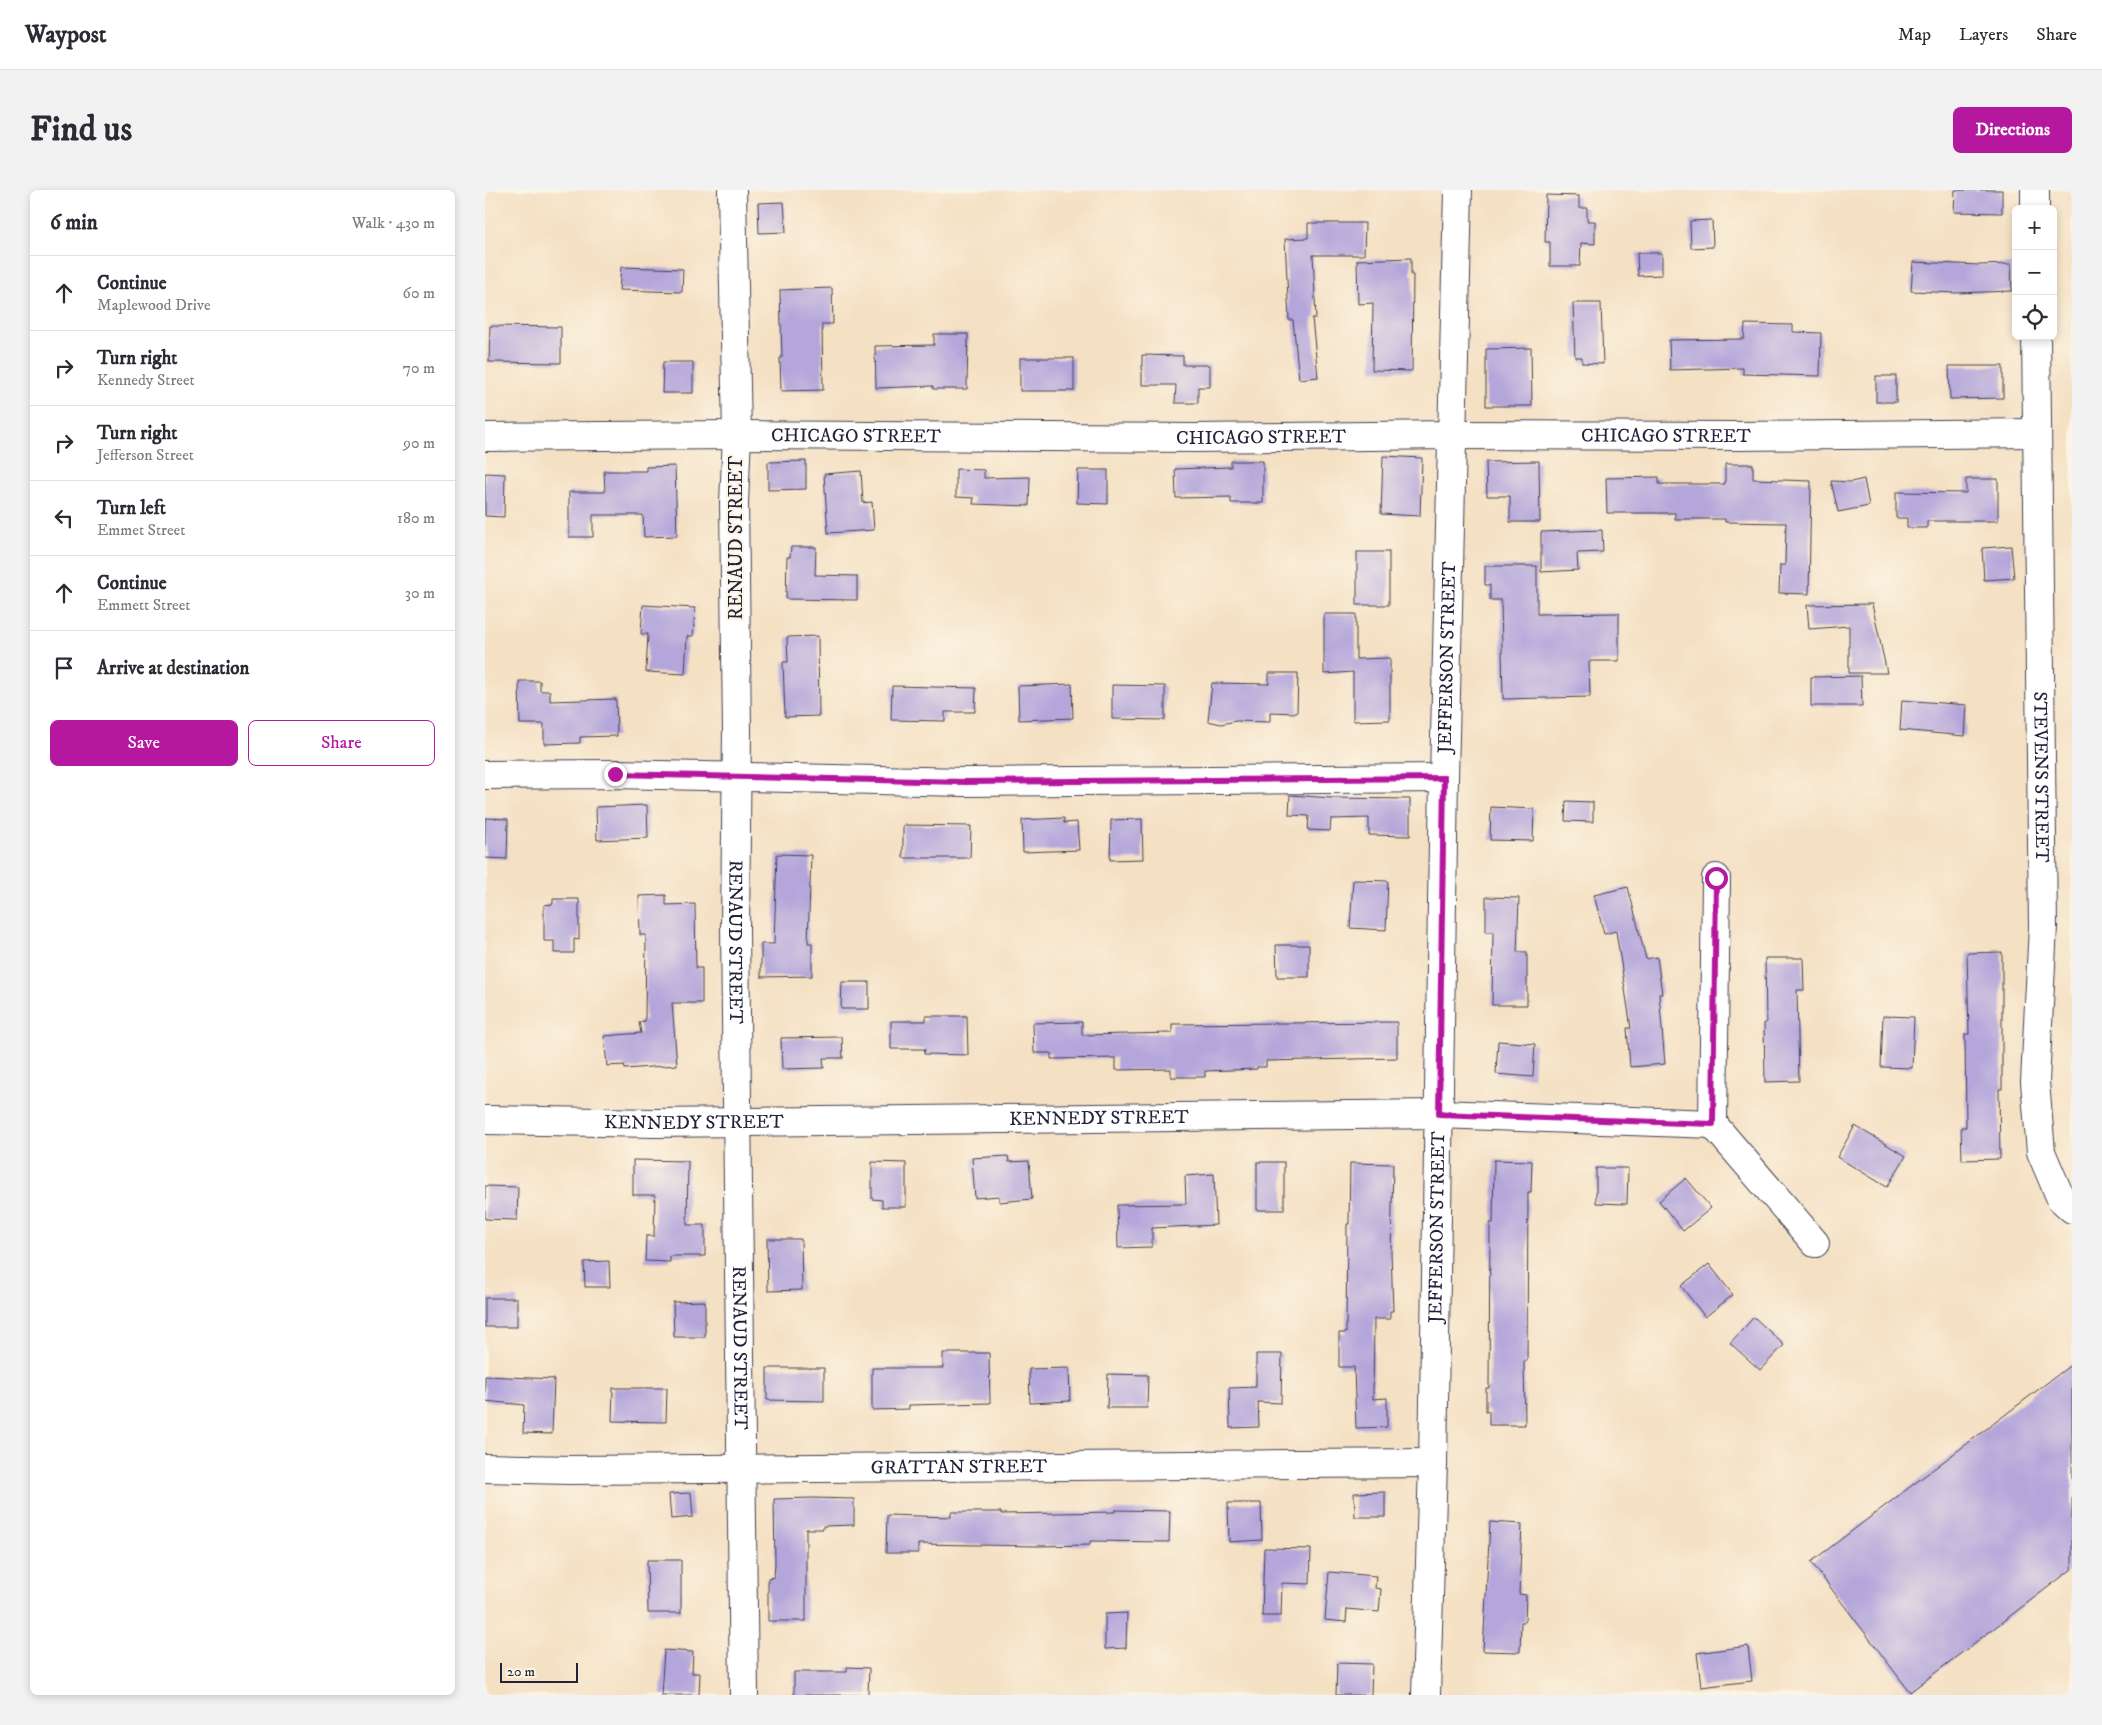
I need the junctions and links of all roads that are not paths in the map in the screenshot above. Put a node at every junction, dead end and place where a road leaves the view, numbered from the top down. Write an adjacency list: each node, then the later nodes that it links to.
1 (732, 190): 7 (street, RENAUD STREET)
2 (1458, 190): 8 (street, JEFFERSON STREET)
3 (2035, 190): 4 (street)
4 (2035, 205)
5 (2036, 340): 6 (street, STEVENS STREET)
6 (2036, 433): 8 (street, CHICAGO STREET); 18 (street, STEVENS STREET)
7 (737, 435): 8 (street, CHICAGO STREET); 9 (street, CHICAGO STREET); 11 (street, RENAUD STREET)
8 (1453, 435): 12 (street, JEFFERSON STREET)
9 (485, 437)
10 (485, 775): 11 (street)
11 (737, 778): 12 (street); 16 (street, RENAUD STREET)
12 (1444, 778): 14 (street, JEFFERSON STREET)
13 (1716, 878): 17 (street)
14 (1439, 1114): 16 (street, KENNEDY STREET); 17 (street, KENNEDY STREET); 20 (street, JEFFERSON STREET)
15 (485, 1120): 16 (street, KENNEDY STREET)
16 (737, 1121): 22 (street, RENAUD STREET)
17 (1713, 1124): 19 (street)
18 (2072, 1209)
19 (1815, 1243)
20 (1433, 1463): 22 (street, GRATTAN STREET); 24 (street, JEFFERSON STREET)
21 (485, 1468): 22 (street, GRATTAN STREET)
22 (741, 1468): 23 (street, RENAUD STREET)
23 (744, 1695)
24 (1426, 1695)

